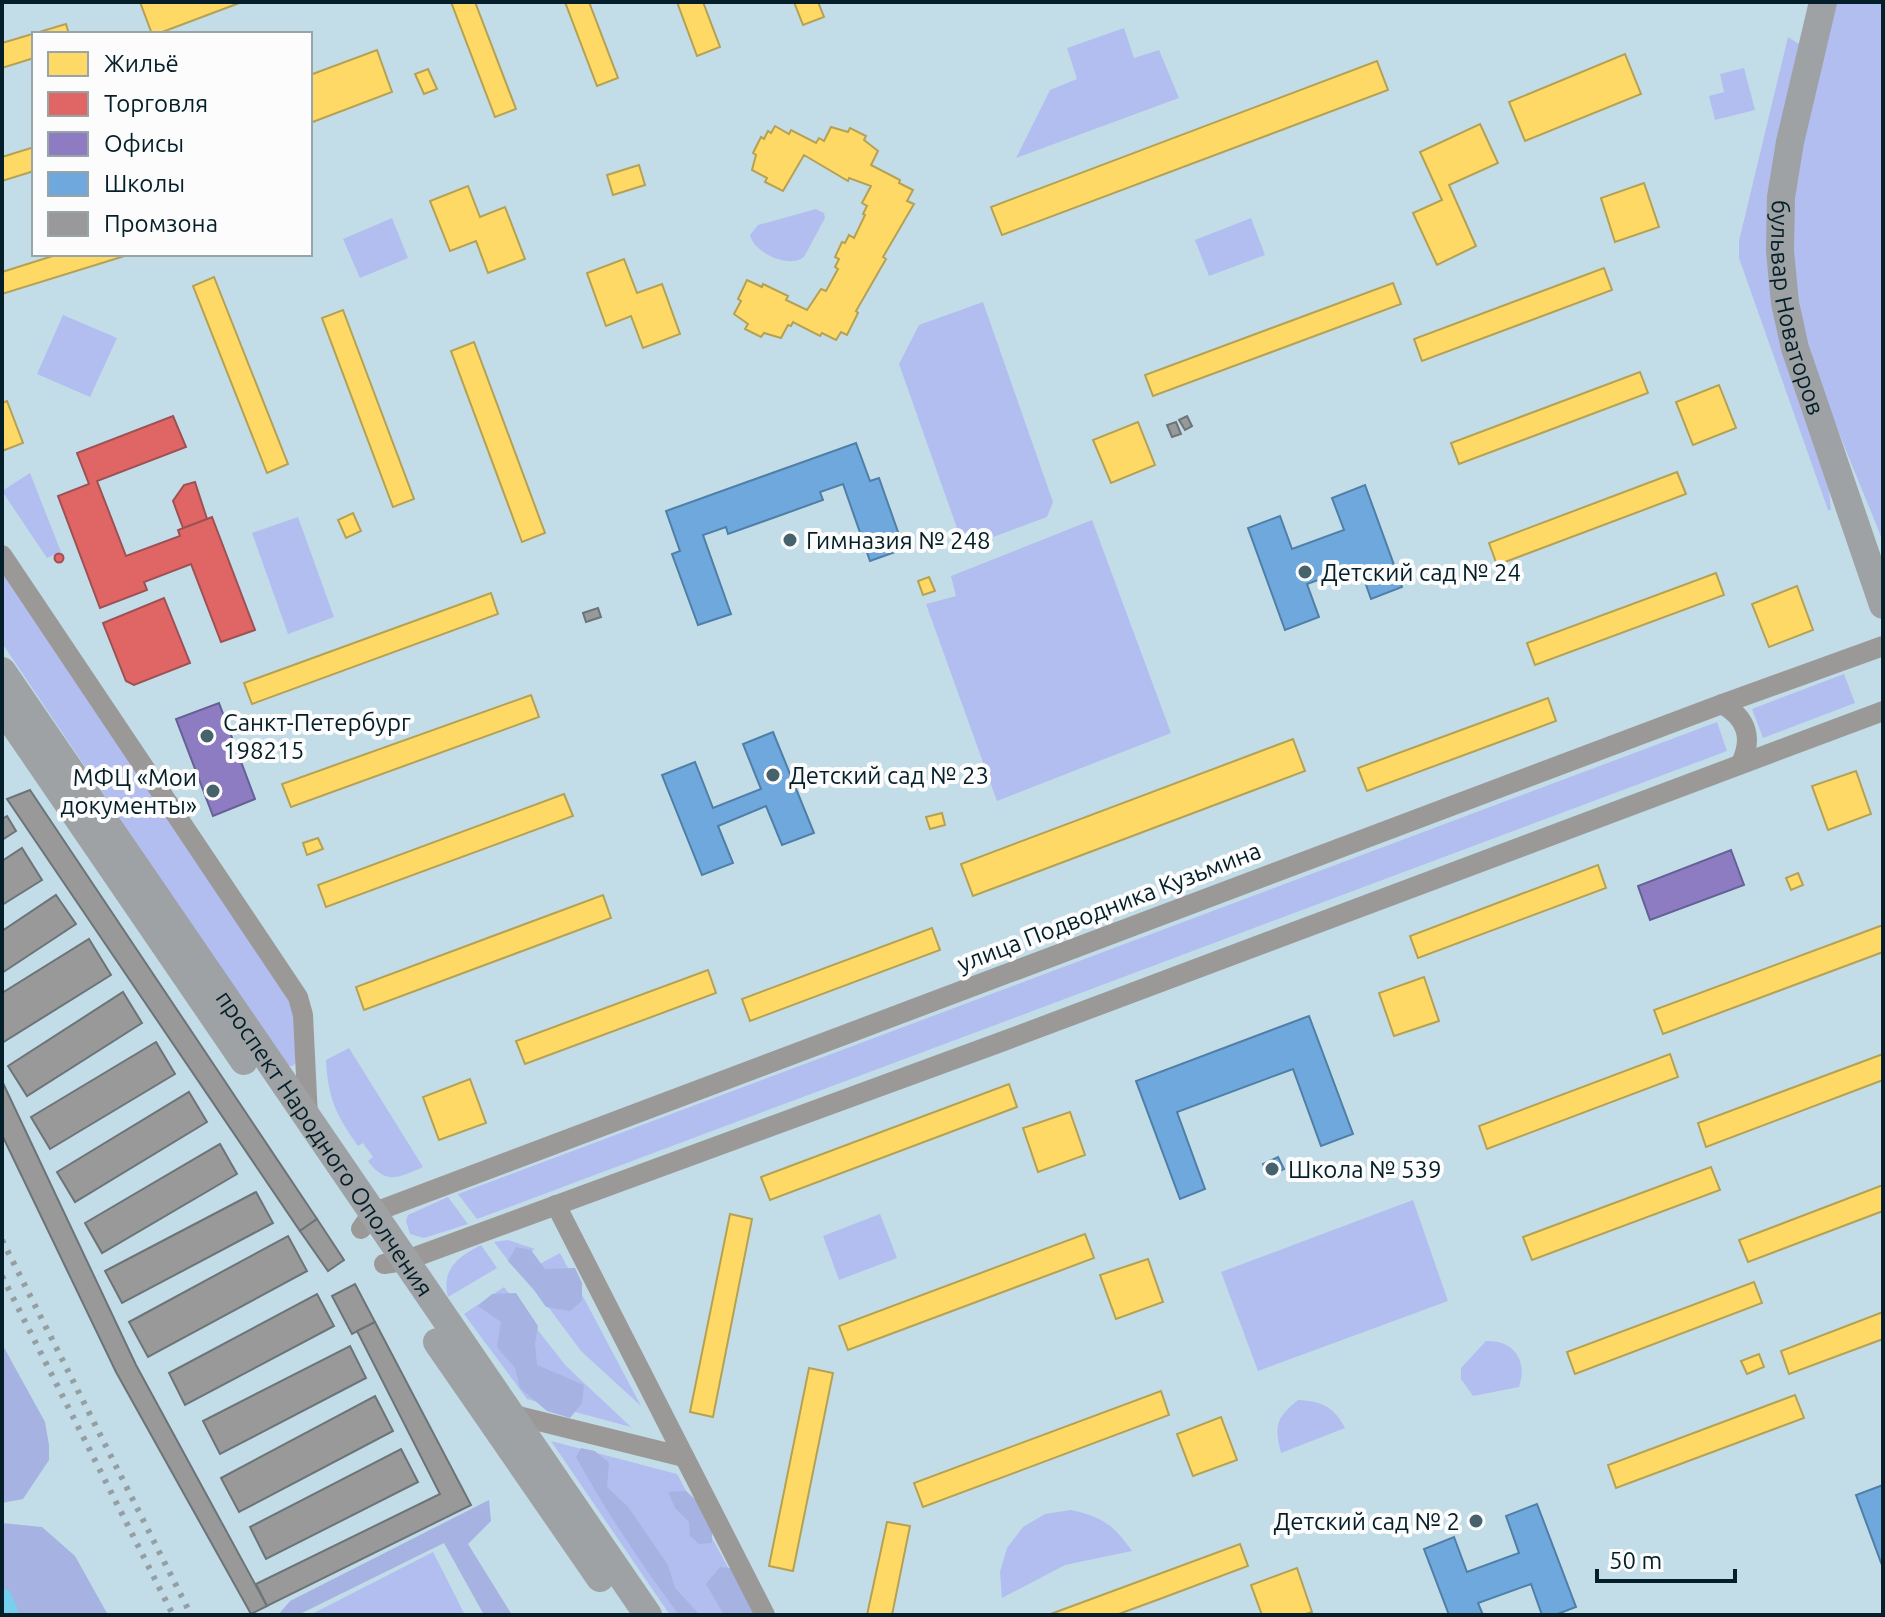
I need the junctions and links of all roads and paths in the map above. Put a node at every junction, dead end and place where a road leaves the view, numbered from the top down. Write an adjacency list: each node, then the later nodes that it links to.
1 (1823, 2): 3 (main road, бульвар Новаторов)
2 (2, 555): 10 (street)
3 (1883, 605)
4 (1883, 646): 6 (street, улица Подводника Кузьмина)
5 (2, 671): 10 (main road, проспект Народного Ополчения)
6 (1722, 704): 9 (street); 12 (street, улица Подводника Кузьмина)
7 (2, 707): 12 (main road, проспект Народного Ополчения)
8 (1883, 711): 9 (street)
9 (1741, 763): 11 (street)
10 (308, 1121): 12 (main road, проспект Народного Ополчения)
11 (556, 1205): 13 (street); 15 (street)
12 (367, 1221): 13 (main road, проспект Народного Ополчения)
13 (394, 1262): 14 (main road, проспект Народного Ополчения); 16 (main road, проспект Народного Ополчения)
14 (510, 1414): 15 (street); 17 (main road, проспект Народного Ополчения)
15 (684, 1457): 18 (street)
16 (625, 1615)
17 (648, 1615)
18 (765, 1615)

